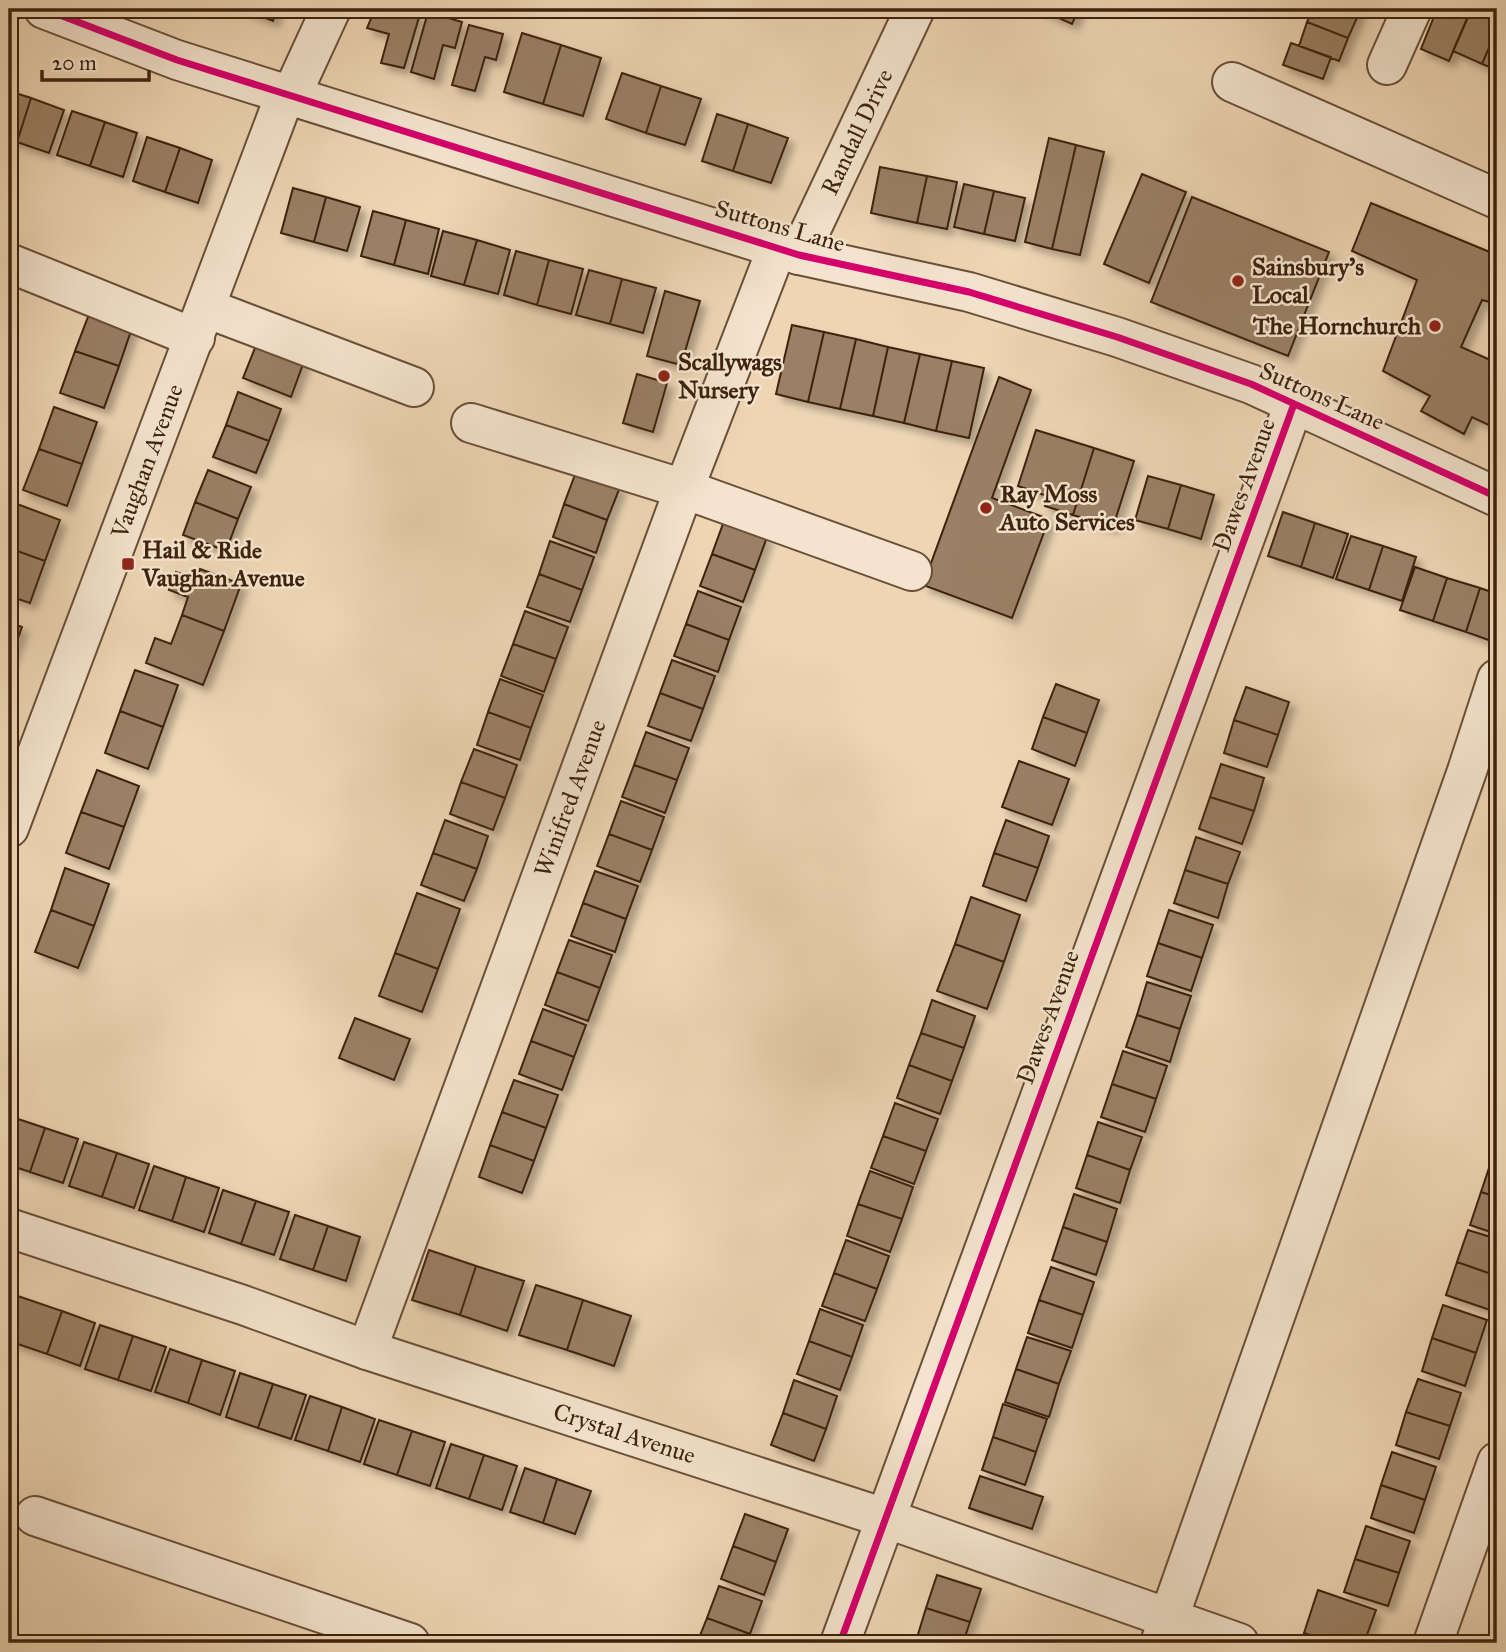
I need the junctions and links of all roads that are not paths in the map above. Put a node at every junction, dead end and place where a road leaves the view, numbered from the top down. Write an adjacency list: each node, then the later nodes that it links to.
1 (44, 9): 7 (street, Suttons Lane)
2 (331, 9): 7 (street, Vaughan Avenue)
3 (915, 9): 9 (street, Randall Drive)
4 (1412, 9): 5 (street)
5 (1387, 65)
6 (1232, 82): 8 (street)
7 (288, 95): 9 (street, Suttons Lane); 11 (street, Vaughan Avenue)
8 (1497, 198)
9 (788, 252): 13 (street, Suttons Lane); 15 (street, Winifred Avenue)
10 (9, 263): 11 (street)
11 (200, 323): 12 (street); 19 (street, Vaughan Avenue)
12 (414, 387)
13 (1294, 404): 16 (street, Suttons Lane); 24 (street, Dawes Avenue)
14 (471, 423): 15 (street)
15 (684, 489): 17 (street); 21 (street, Winifred Avenue)
16 (1497, 497)
17 (912, 571)
18 (1497, 680): 25 (street)
19 (9, 828)
20 (9, 1228): 21 (street, Crystal Avenue)
21 (367, 1350): 24 (street, Crystal Avenue)
22 (1497, 1462): 29 (street)
23 (35, 1516): 26 (street)
24 (885, 1518): 25 (street, Crystal Avenue); 27 (street, Dawes Avenue)
25 (1165, 1631): 28 (street, Crystal Avenue)
26 (410, 1643)
27 (840, 1643)
28 (1239, 1643)
29 (1433, 1643)

